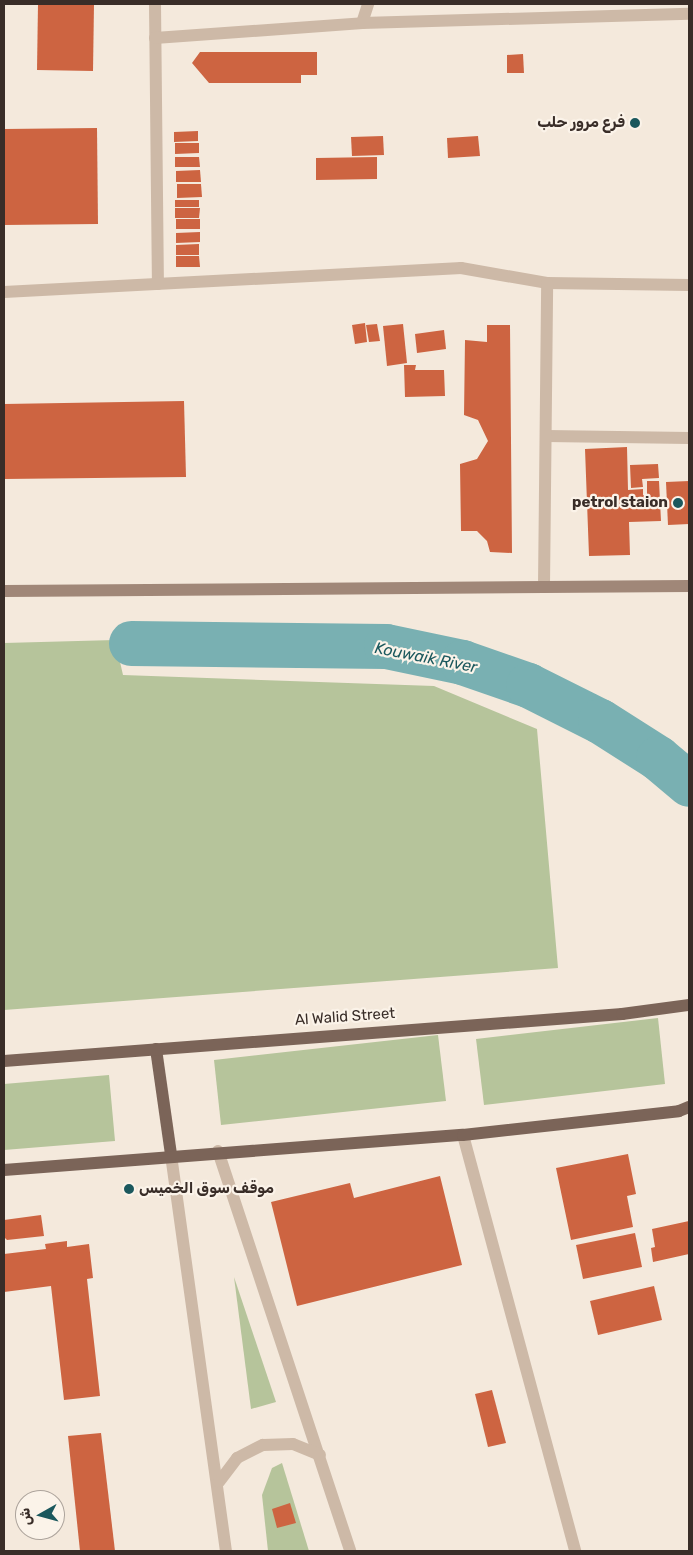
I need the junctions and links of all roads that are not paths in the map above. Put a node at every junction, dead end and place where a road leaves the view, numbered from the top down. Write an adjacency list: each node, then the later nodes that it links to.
1 (155, 4): 5 (street)
2 (368, 4): 4 (street)
3 (689, 14): 4 (street)
4 (362, 23): 5 (street)
5 (155, 38): 7 (street)
6 (548, 283): 7 (street); 8 (street); 10 (street)
7 (158, 284): 9 (street)
8 (689, 285)
9 (4, 292)
10 (547, 436): 11 (street); 12 (street)
11 (689, 438)
12 (544, 586): 13 (street); 14 (street)
13 (689, 586)
14 (4, 591)
15 (689, 1005): 16 (main road, Al Walid Street)
16 (156, 1049): 17 (main road, Al Walid Street); 21 (main road)
17 (4, 1061)
18 (689, 1108): 19 (main road)
19 (463, 1135): 20 (main road); 27 (street)
20 (218, 1151): 21 (main road); 23 (street)
21 (171, 1155): 22 (main road); 24 (street)
22 (4, 1170)
23 (320, 1455): 24 (street); 26 (street)
24 (218, 1482): 25 (street)
25 (226, 1551)
26 (350, 1551)
27 (575, 1551)

